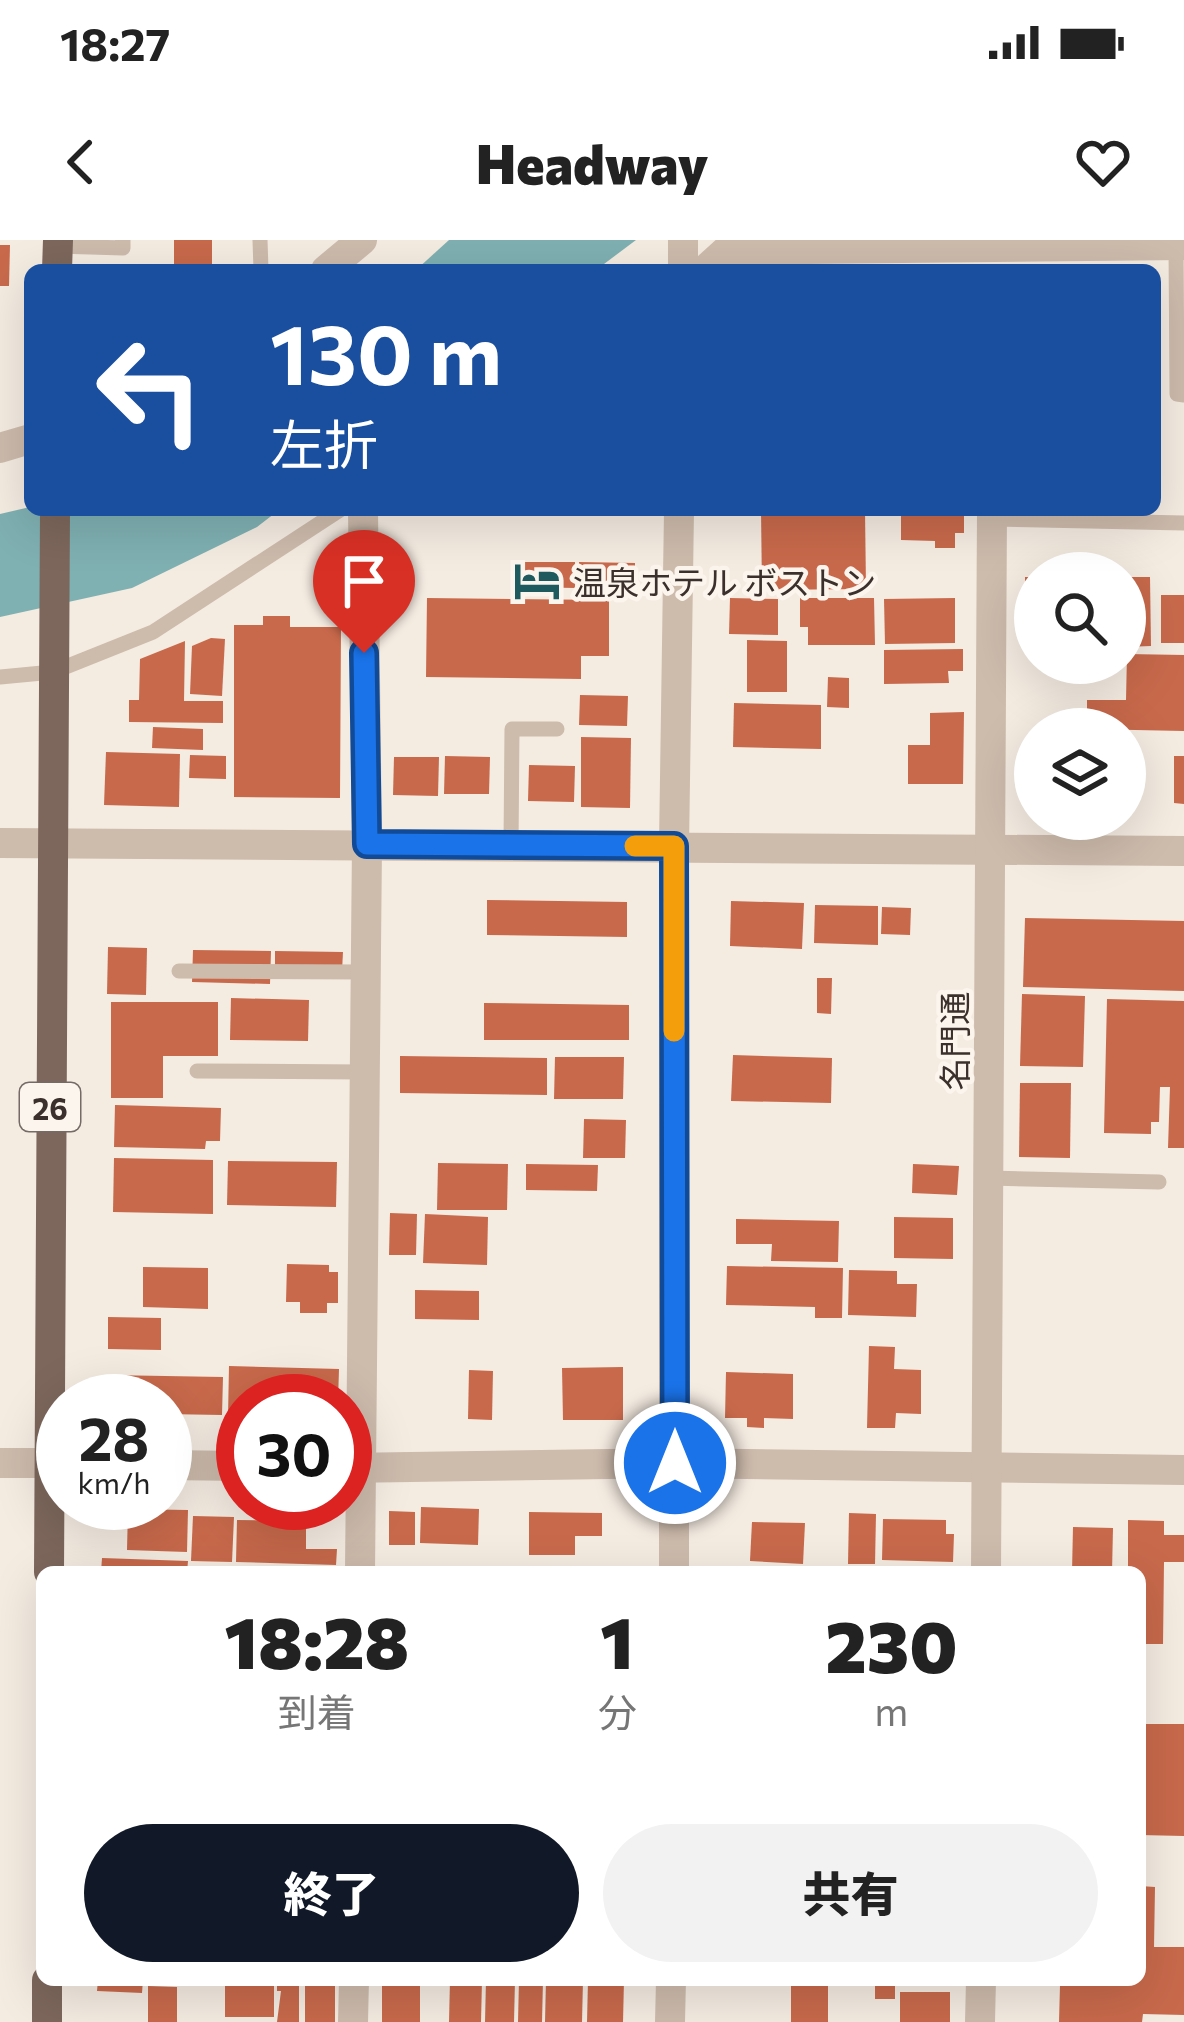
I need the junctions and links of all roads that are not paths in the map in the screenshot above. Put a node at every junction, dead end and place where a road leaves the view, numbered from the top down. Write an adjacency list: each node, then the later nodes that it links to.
1 (123, 240): 4 (lane)
2 (362, 240): 8 (street)
3 (1180, 245): 6 (street); 9 (lane)
4 (58, 252)
5 (723, 253): 7 (street)
6 (994, 253): 7 (street)
7 (827, 259)
8 (333, 264)
9 (1184, 394)
10 (55, 516): 17 (main road, 26)
11 (331, 516): 17 (lane)
12 (363, 516): 22 (street)
13 (679, 516): 24 (street)
14 (992, 516): 25 (street, 名門通)
15 (1016, 516): 16 (lane)
16 (1184, 523)
17 (53, 657): 18 (lane); 21 (main road, 26)
18 (0, 677)
19 (557, 729): 23 (lane)
20 (0, 843): 21 (street)
21 (52, 844): 22 (street); 33 (main road, 26)
22 (367, 844): 23 (street); 28 (street)
23 (511, 845): 24 (street)
24 (674, 846): 25 (street); 37 (street)
25 (990, 850): 26 (street); 31 (street, 名門通)
26 (1184, 851)
27 (179, 971): 28 (lane)
28 (365, 972): 30 (street)
29 (197, 1071): 30 (lane)
30 (365, 1072): 34 (street)
31 (989, 1178): 32 (lane); 39 (street, 名門通)
32 (1159, 1182)
33 (55, 1374)
34 (356, 1374)
35 (0, 1462): 36 (street)
36 (36, 1463)
37 (675, 1463): 38 (street); 39 (street); 45 (street)
38 (372, 1468)
39 (988, 1469): 40 (street); 46 (street, 名門通)
40 (1184, 1470)
41 (52, 1530): 43 (main road, 26)
42 (357, 1530): 44 (street)
43 (49, 1566)
44 (360, 1566)
45 (674, 1566)
46 (986, 1566)
47 (47, 1986): 51 (main road)
48 (354, 1986): 52 (street)
49 (670, 1986): 53 (street)
50 (981, 1986): 54 (street)
51 (47, 2022)
52 (353, 2022)
53 (670, 2022)
54 (980, 2022)

